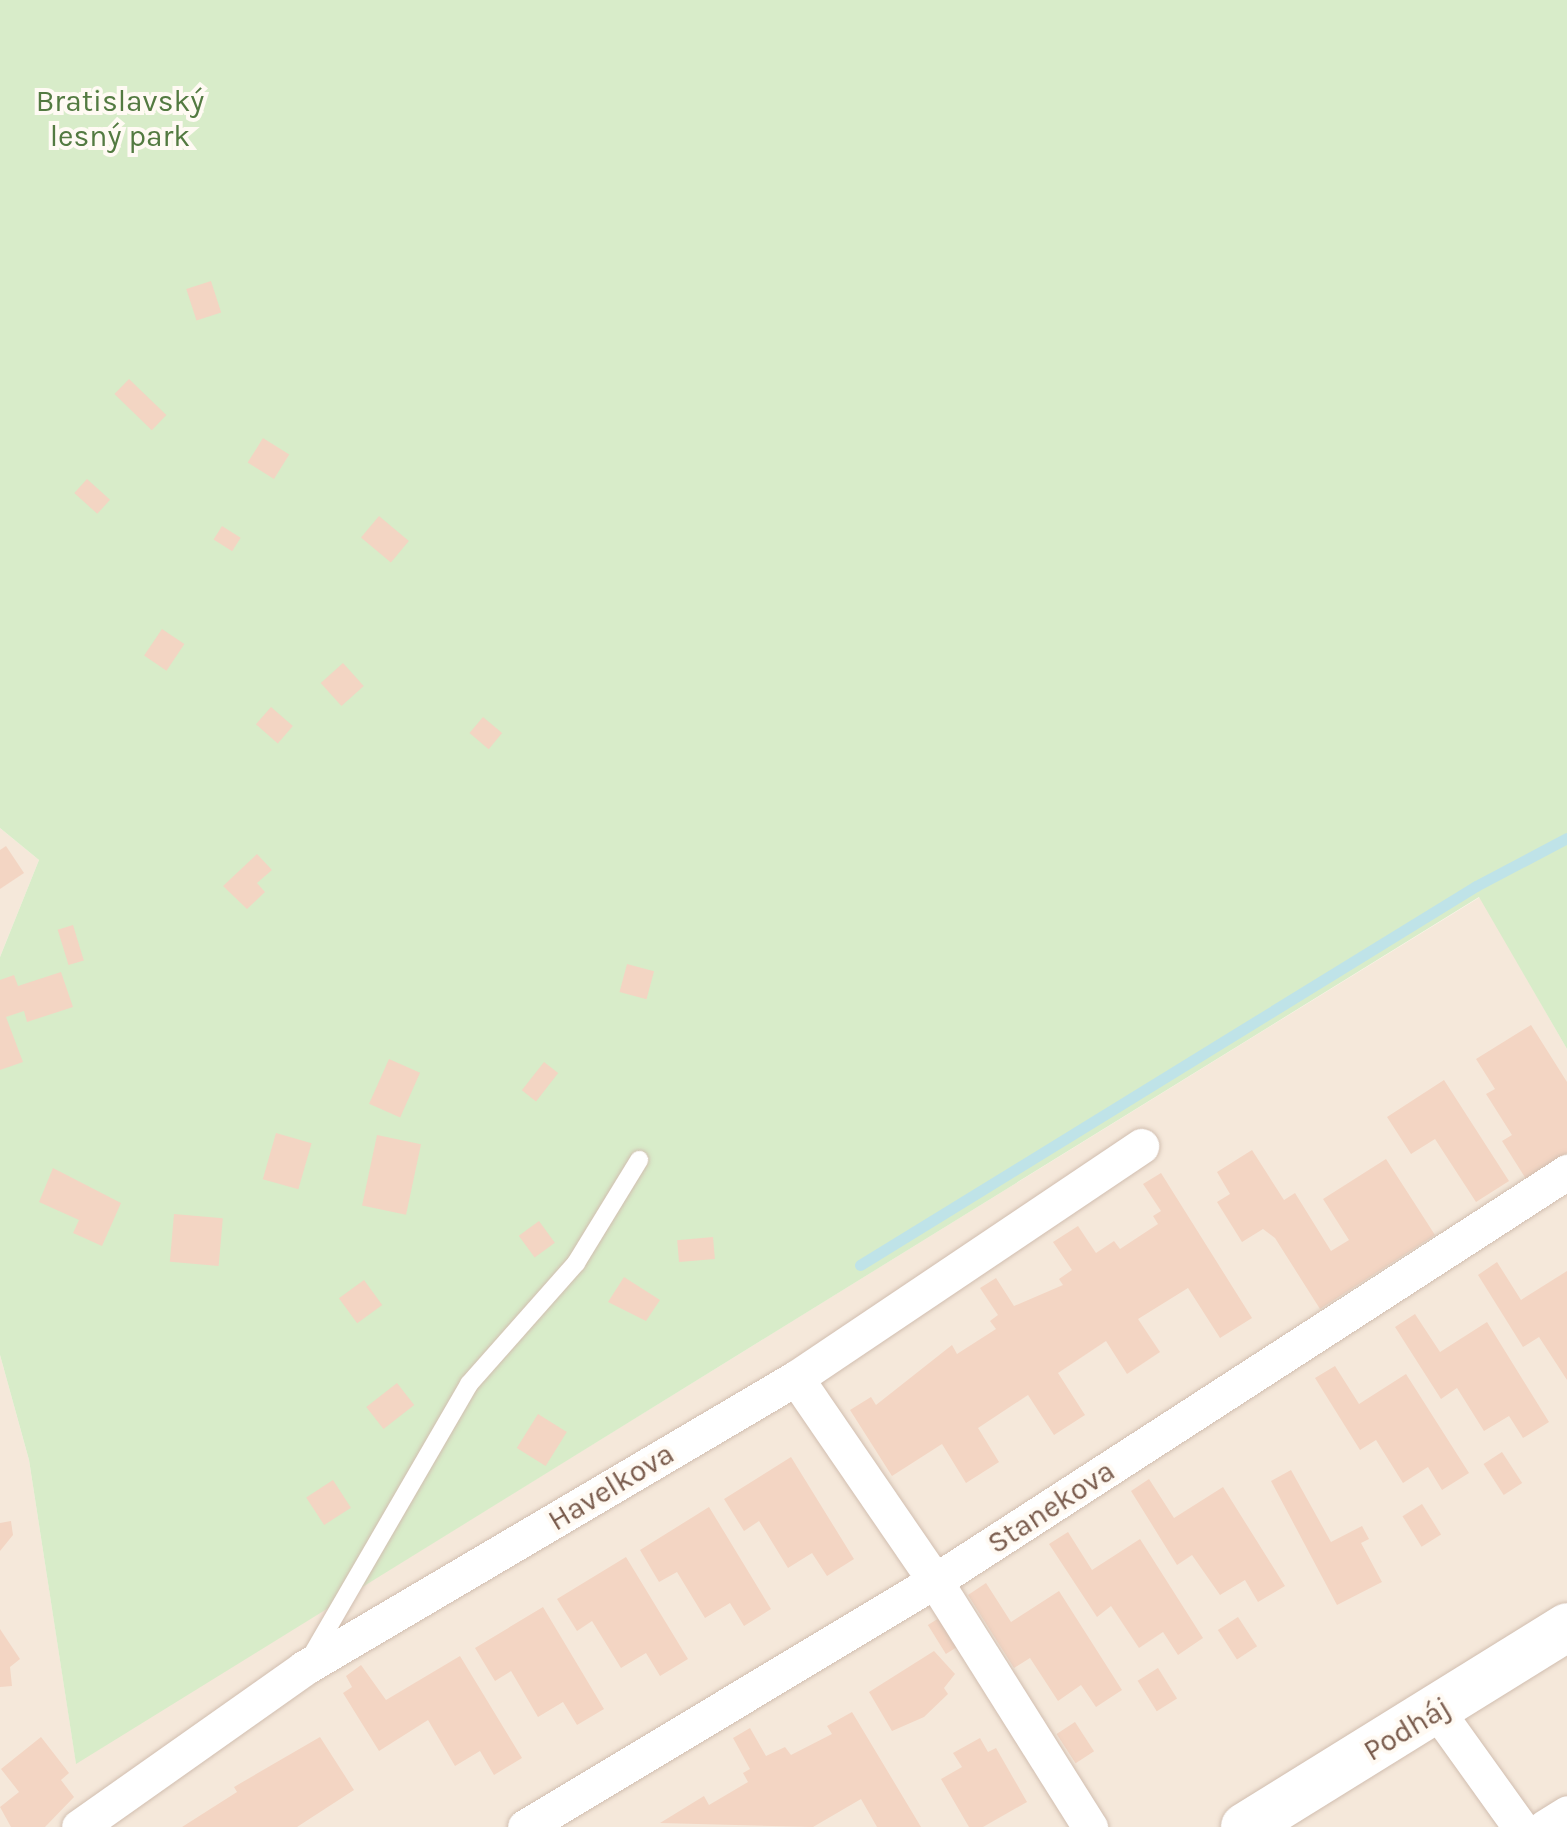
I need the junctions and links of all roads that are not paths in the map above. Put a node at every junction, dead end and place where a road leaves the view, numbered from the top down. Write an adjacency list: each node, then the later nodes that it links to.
1 (1142, 1146): 4 (street, Havelkova)
2 (638, 1160): 7 (lane)
3 (1567, 1172): 5 (street, Stanekova)
4 (796, 1378): 5 (street); 7 (street, Havelkova)
5 (935, 1582): 11 (street, Stanekova); 12 (street)
6 (1567, 1628): 8 (street, Podháj)
7 (304, 1668): 10 (street, Havelkova)
8 (1438, 1711): 13 (street, Podháj); 14 (street)
9 (1567, 1813): 15 (street)
10 (80, 1827)
11 (525, 1827)
12 (1090, 1827)
13 (1245, 1827)
14 (1520, 1827)
15 (1544, 1827)

